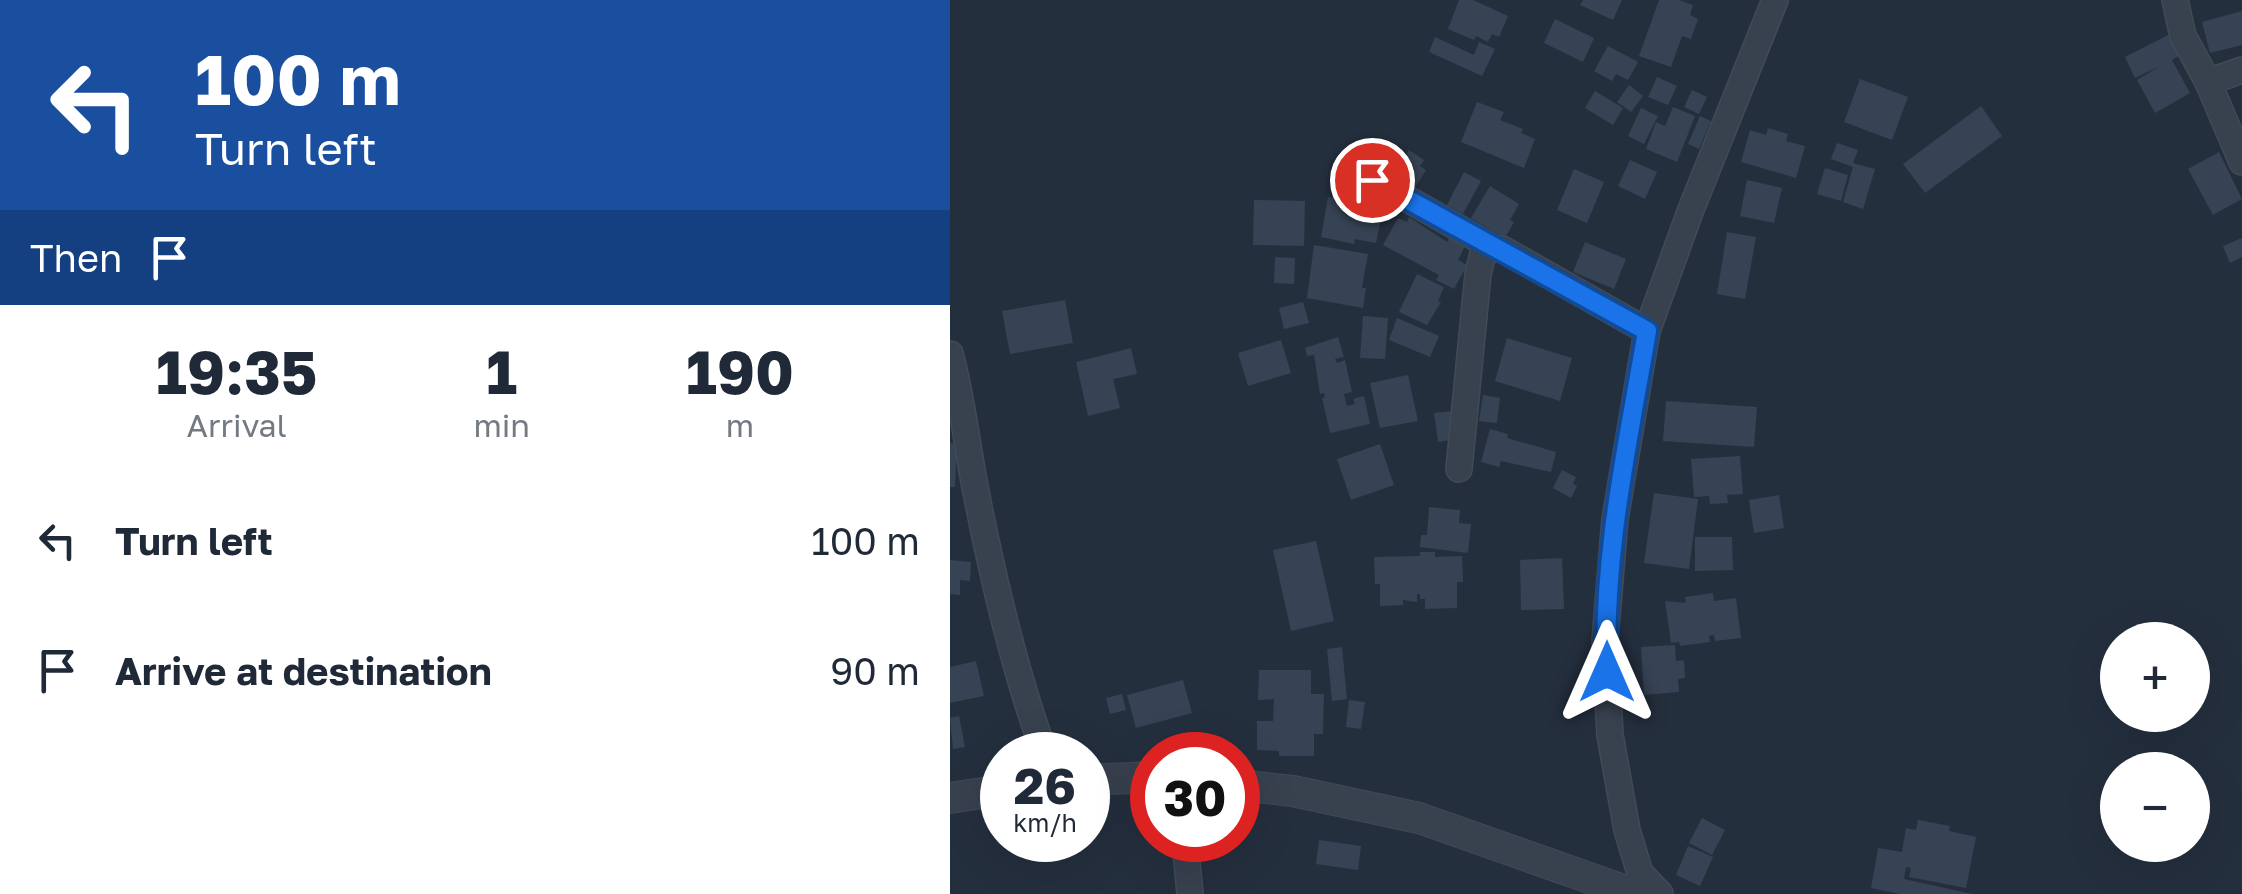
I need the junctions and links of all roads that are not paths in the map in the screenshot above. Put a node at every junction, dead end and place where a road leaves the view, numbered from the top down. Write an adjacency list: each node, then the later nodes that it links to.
1 (1774, 0): 8 (street)
2 (2175, 0): 4 (street)
3 (2242, 70): 4 (street)
4 (2208, 82): 5 (street)
5 (2242, 162)
6 (1372, 180): 7 (street)
7 (1494, 248): 8 (street); 10 (street)
8 (1647, 331): 18 (street)
9 (950, 354): 11 (street)
10 (1460, 469)
11 (1037, 732)
12 (1260, 787): 17 (street)
13 (980, 793): 14 (street)
14 (950, 798)
15 (1188, 862): 16 (street)
16 (1190, 894)
17 (1635, 894)
18 (1660, 894)

